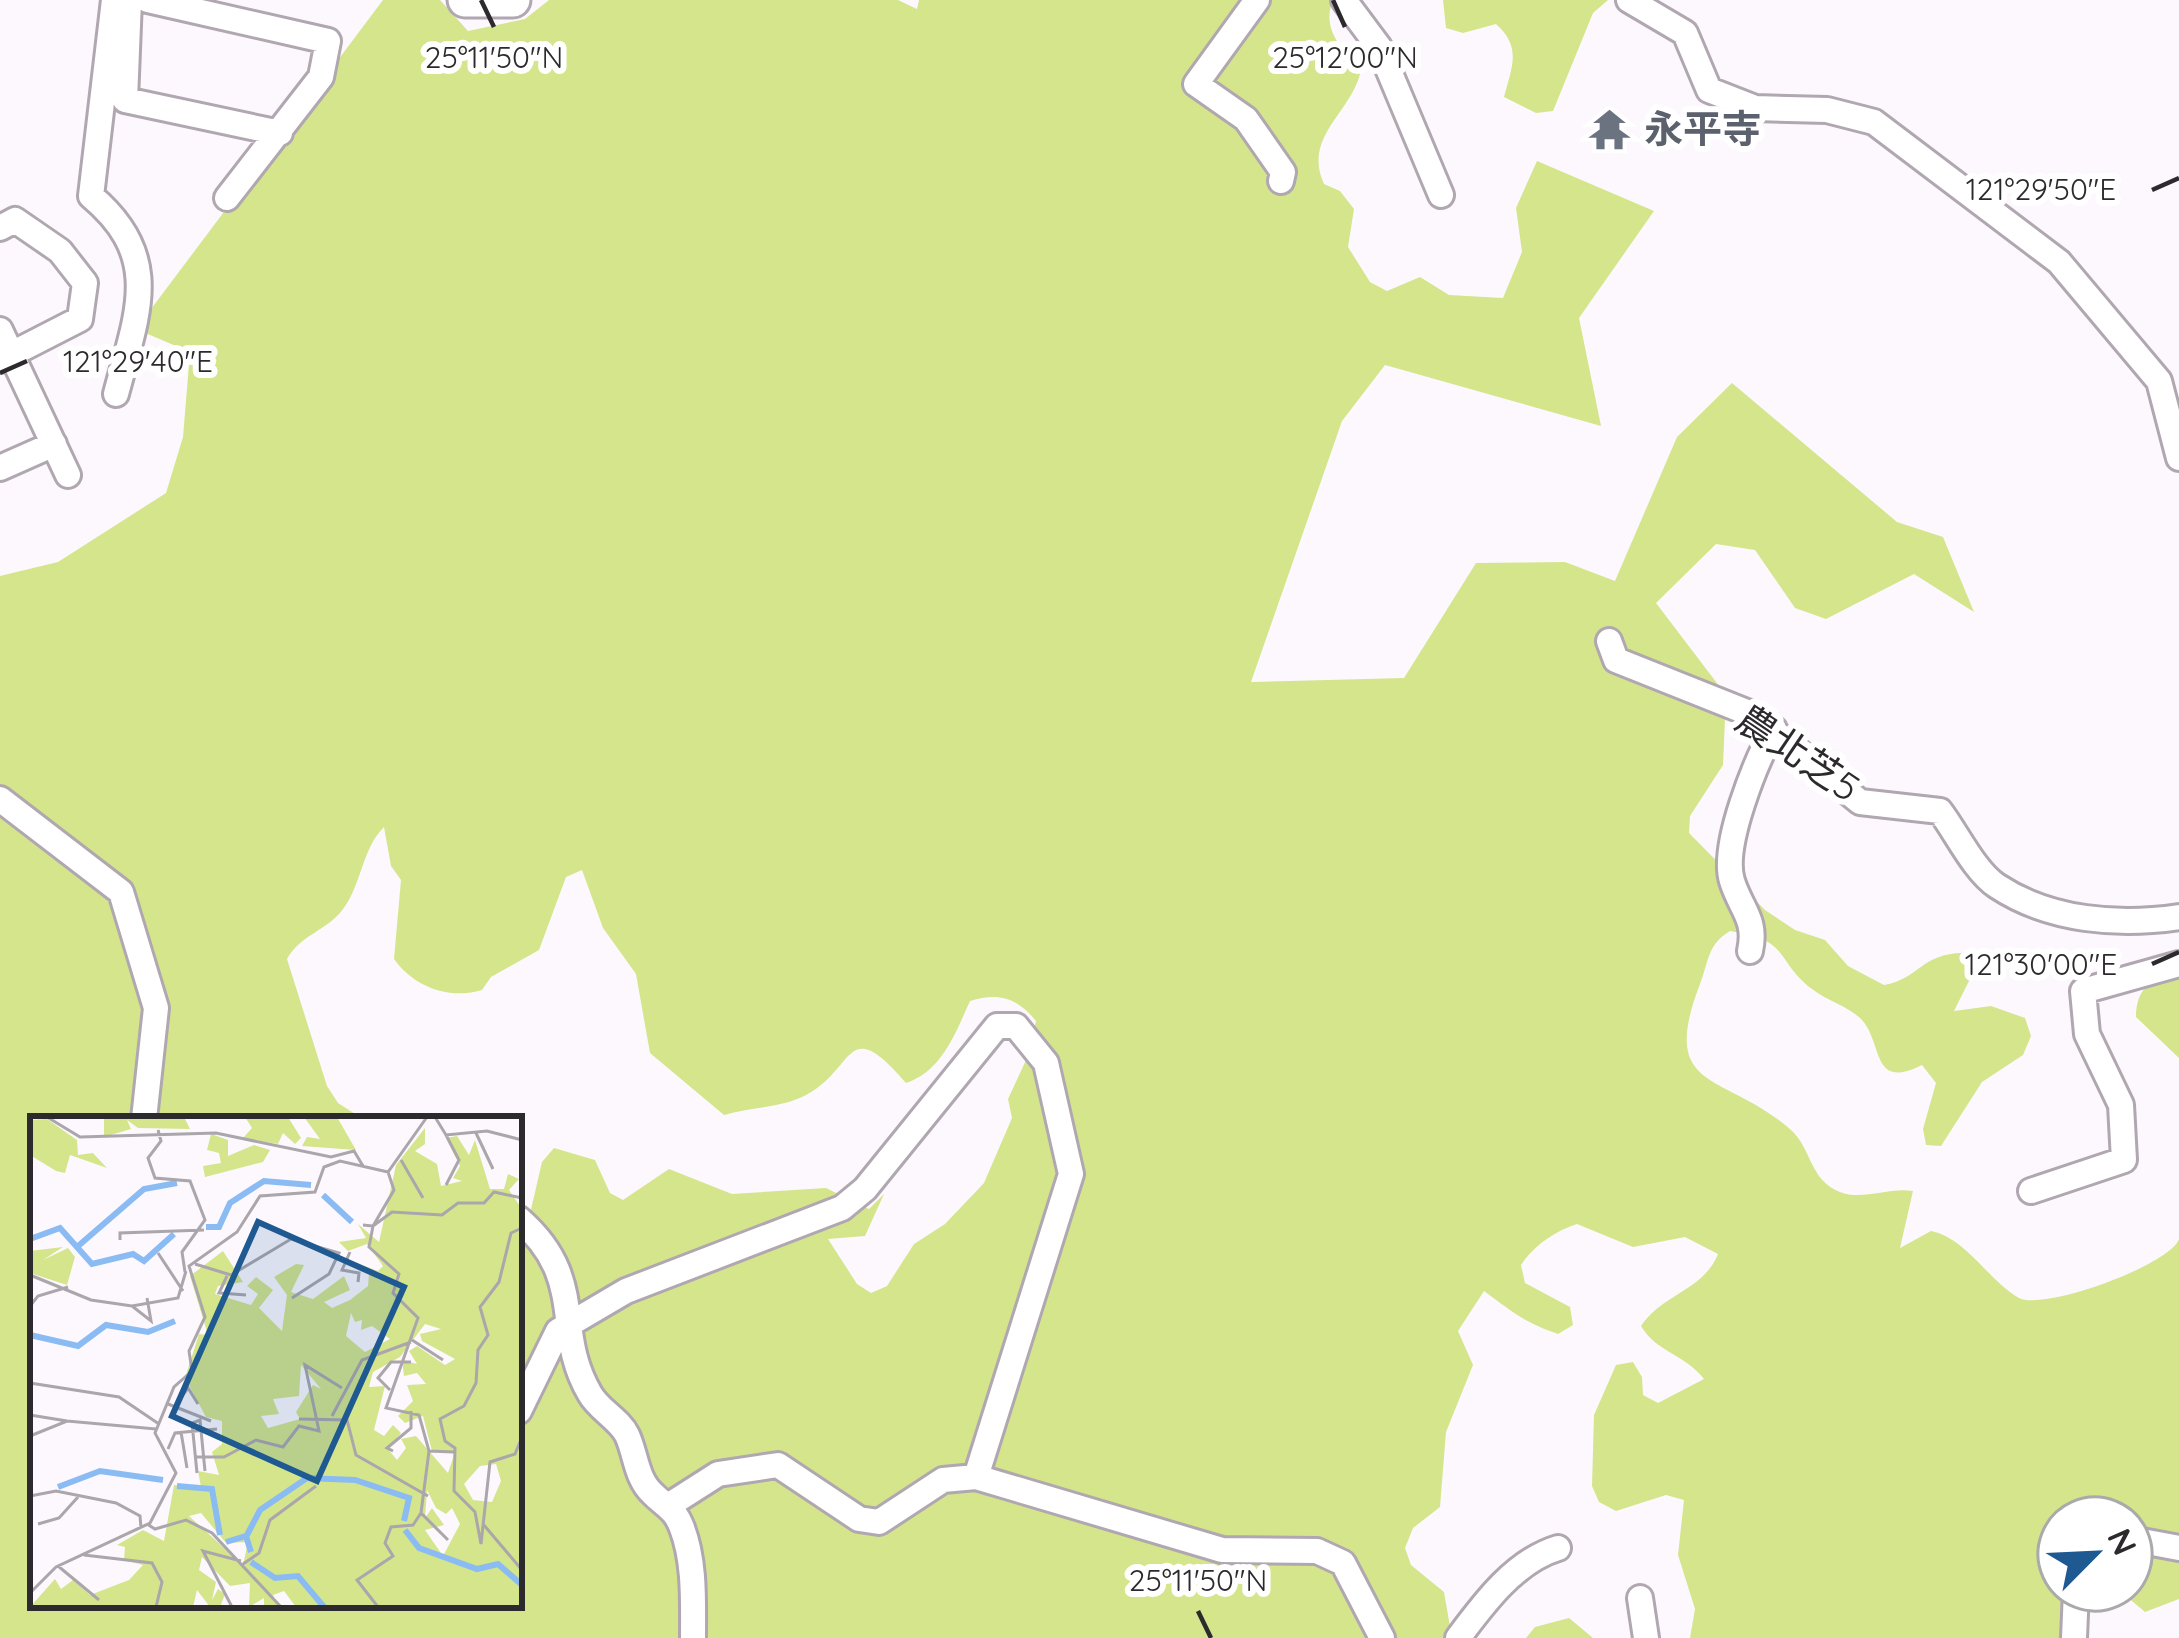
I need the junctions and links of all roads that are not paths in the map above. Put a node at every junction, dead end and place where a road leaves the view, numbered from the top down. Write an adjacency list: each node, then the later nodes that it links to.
1 (114, 0): 16 (street)
2 (129, 0): 9 (street)
3 (148, 0): 9 (street)
4 (465, 0): 5 (main road)
5 (514, 0)
6 (1257, 0): 10 (street)
7 (1344, 0): 11 (street)
8 (1629, 0): 18 (street)
9 (280, 133): 12 (street)
10 (1281, 181)
11 (1441, 195)
12 (227, 198)
13 (0, 227): 15 (street)
14 (0, 329): 15 (street)
15 (6, 356): 17 (street)
16 (116, 394)
17 (54, 444): 19 (street); 20 (street)
18 (2179, 458)
19 (0, 468)
20 (68, 475)
21 (1609, 641): 22 (street, 農北芝5)
22 (1774, 729): 24 (street, 農北芝5); 25 (street)
23 (0, 799): 27 (street)
24 (2179, 917)
25 (1750, 951)
26 (2179, 964): 28 (street)
27 (144, 1116)
28 (2031, 1190)
29 (522, 1222): 30 (street)
30 (569, 1322): 31 (street); 32 (street); 33 (street)
31 (522, 1406)
32 (976, 1477): 33 (street); 37 (street)
33 (670, 1504): 36 (street)
34 (1558, 1548): 38 (street)
35 (1640, 1598): 39 (street)
36 (693, 1638)
37 (1382, 1638)
38 (1458, 1638)
39 (1646, 1638)

